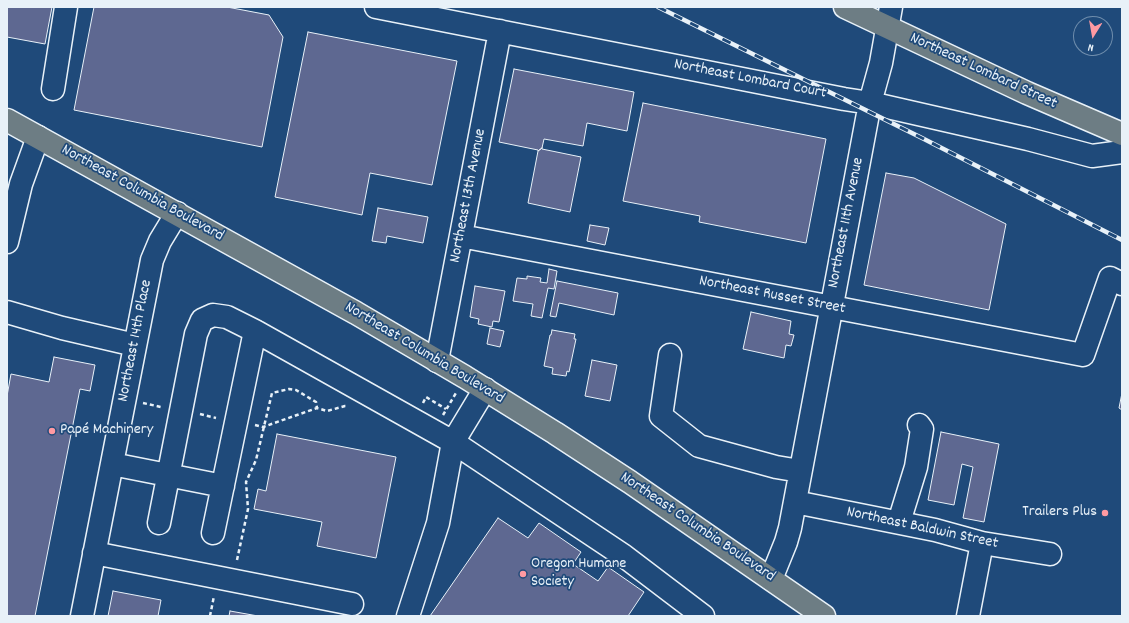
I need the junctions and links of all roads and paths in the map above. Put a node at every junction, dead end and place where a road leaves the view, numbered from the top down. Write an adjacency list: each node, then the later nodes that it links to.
1 (66, 7): 6 (street)
2 (376, 7): 5 (street, Northeast Lombard Court)
3 (845, 7): 4 (main road, Northeast Lombard Street)
4 (889, 17): 7 (street, Northeast 11th Avenue); 9 (main road, Northeast Lombard Street)
5 (500, 31): 7 (street, Northeast Lombard Court); 13 (street, Northeast 13th Avenue)
6 (53, 89)
7 (870, 103): 11 (street, Northeast Lombard Court); 16 (street, Northeast 11th Avenue)
8 (7, 120): 10 (main road, Northeast Columbia Boulevard)
9 (1122, 134)
10 (38, 137): 12 (main road, Northeast Columbia Boulevard); 14 (street)
11 (1122, 152)
12 (178, 213): 19 (street, Northeast 14th Place); 21 (main road, Northeast Columbia Boulevard)
13 (461, 236): 16 (street, Northeast Russet Street); 21 (street, Northeast 13th Avenue)
14 (7, 242)
15 (1122, 284): 16 (street, Northeast Russet Street)
16 (832, 307): 32 (street, Northeast 11th Avenue)
17 (7, 312): 19 (street)
18 (255, 331): 26 (street); 27 (street); 30 (street)
19 (135, 346): 23 (street, Northeast 14th Place)
20 (670, 355): 32 (street)
21 (437, 361): 22 (main road, Northeast Columbia Boulevard)
22 (485, 389): 30 (street); 44 (main road, Northeast Columbia Boulevard)
23 (124, 400): 26 (path); 31 (street, Northeast 14th Place)
24 (317, 408): 25 (path); 29 (path); 29 (path)
25 (352, 409)
26 (181, 410): 27 (path); 33 (street)
27 (236, 422): 29 (path); 34 (street)
28 (919, 425): 36 (street)
29 (263, 427): 42 (path)
30 (453, 442): 49 (street); 50 (street)
31 (112, 464): 33 (street); 40 (street, Northeast 14th Place)
32 (800, 471): 35 (street, Northeast 11th Avenue)
33 (169, 475): 34 (street); 37 (street)
34 (223, 486): 38 (street)
35 (795, 502): 36 (street, Northeast Baldwin Street); 44 (street, Northeast 11th Avenue)
36 (899, 522): 39 (street, Northeast Baldwin Street)
37 (159, 523)
38 (213, 533)
39 (982, 543): 41 (street, Northeast Baldwin Street); 51 (street)
40 (94, 553): 43 (street); 47 (street, Northeast 14th Place)
41 (1050, 554)
42 (232, 559)
43 (218, 577): 45 (street); 48 (path)
44 (771, 579): 46 (main road, Northeast Columbia Boulevard)
45 (352, 604)
46 (814, 613)
47 (82, 616)
48 (210, 616)
49 (408, 616)
50 (703, 616)
51 (968, 616)

